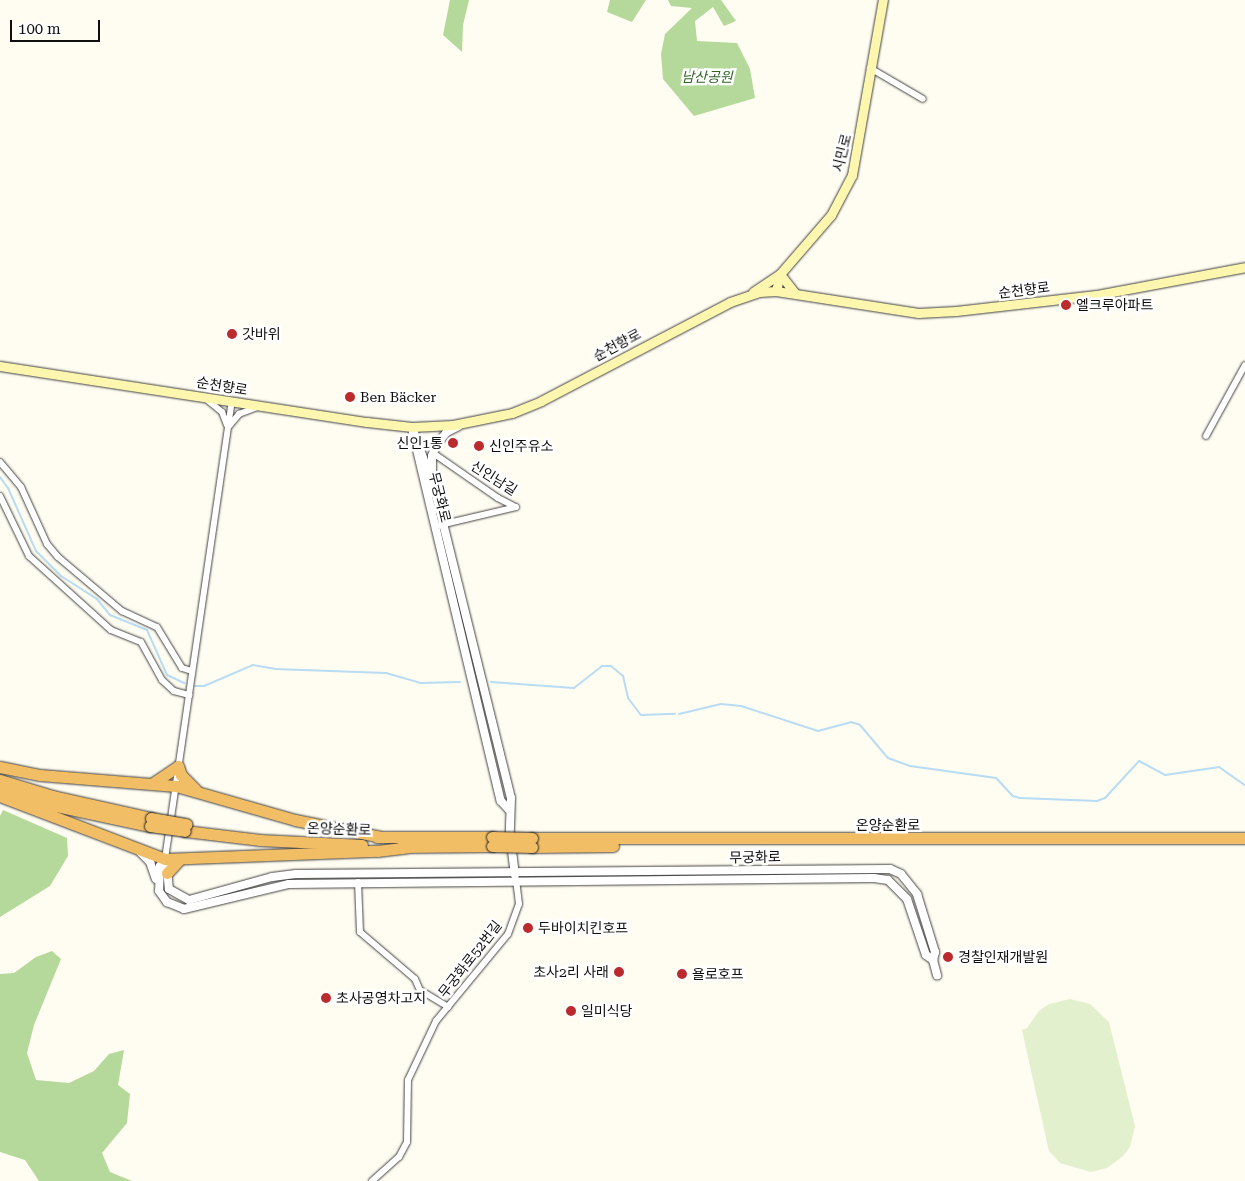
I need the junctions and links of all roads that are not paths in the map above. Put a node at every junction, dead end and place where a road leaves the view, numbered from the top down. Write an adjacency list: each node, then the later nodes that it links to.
1 (883, 0): 2 (main road, 시민로)
2 (870, 68): 3 (street); 5 (main road, 시민로)
3 (923, 99)
4 (1245, 267): 8 (main road, 순천향로)
5 (780, 274): 6 (main road, 시민로); 7 (main road); 8 (main road)
6 (776, 291): 7 (main road, 순천향로); 8 (main road, 순천향로)
7 (749, 295): 14 (main road, 순천향로)
8 (797, 295)
9 (0, 366): 11 (main road, 순천향로)
10 (1245, 366): 17 (street)
11 (202, 397): 12 (main road, 순천향로); 15 (street)
12 (232, 402): 13 (main road, 순천향로); 15 (street)
13 (262, 406): 15 (street); 16 (main road, 순천향로)
14 (465, 423): 16 (main road, 순천향로); 18 (street)
15 (228, 427): 24 (street)
16 (412, 427): 20 (street, 무궁화로); 23 (street, 무궁화로)
17 (1206, 436)
18 (433, 453): 20 (street); 22 (street, 신인남길)
19 (0, 462): 24 (street)
20 (435, 491): 22 (street, 무궁화로)
21 (0, 496): 25 (street)
22 (444, 524): 23 (street); 34 (street, 무궁화로)
23 (434, 526): 34 (street, 무궁화로)
24 (192, 671): 25 (street)
25 (189, 695): 26 (street)
26 (178, 766): 29 (highway); 30 (street); 32 (highway)
27 (0, 767): 29 (highway)
28 (0, 780): 35 (highway)
29 (149, 785): 30 (highway)
30 (176, 786): 32 (highway); 44 (street)
31 (0, 790): 35 (highway)
32 (199, 792): 37 (highway)
33 (0, 796): 43 (highway)
34 (509, 810): 46 (street, 무궁화로)
35 (151, 822): 36 (highway, bridge)
36 (185, 828): 37 (highway, 온양순환로); 42 (highway, 온양순환로)
37 (382, 837): 39 (highway, 온양순환로)
38 (1245, 838): 40 (highway, 온양순환로)
39 (492, 842): 40 (highway, bridge); 42 (highway, 온양순환로)
40 (532, 842): 41 (highway, 온양순환로)
41 (1245, 846)
42 (408, 847): 45 (highway)
43 (139, 852): 44 (highway); 50 (street)
44 (165, 859): 45 (highway); 47 (street); 50 (street)
45 (179, 860): 47 (highway)
46 (514, 870): 47 (street); 48 (street, 무궁화로); 51 (street, 무궁화로)
47 (167, 873)
48 (516, 879): 49 (street); 51 (street, 무궁화로); 53 (street, 무궁화로52번길)
49 (358, 882): 50 (street); 53 (street)
50 (157, 883)
51 (933, 960): 52 (street, 무궁화로)
52 (937, 975)
53 (448, 1007): 54 (street, 무궁화로52번길)
54 (372, 1181)

